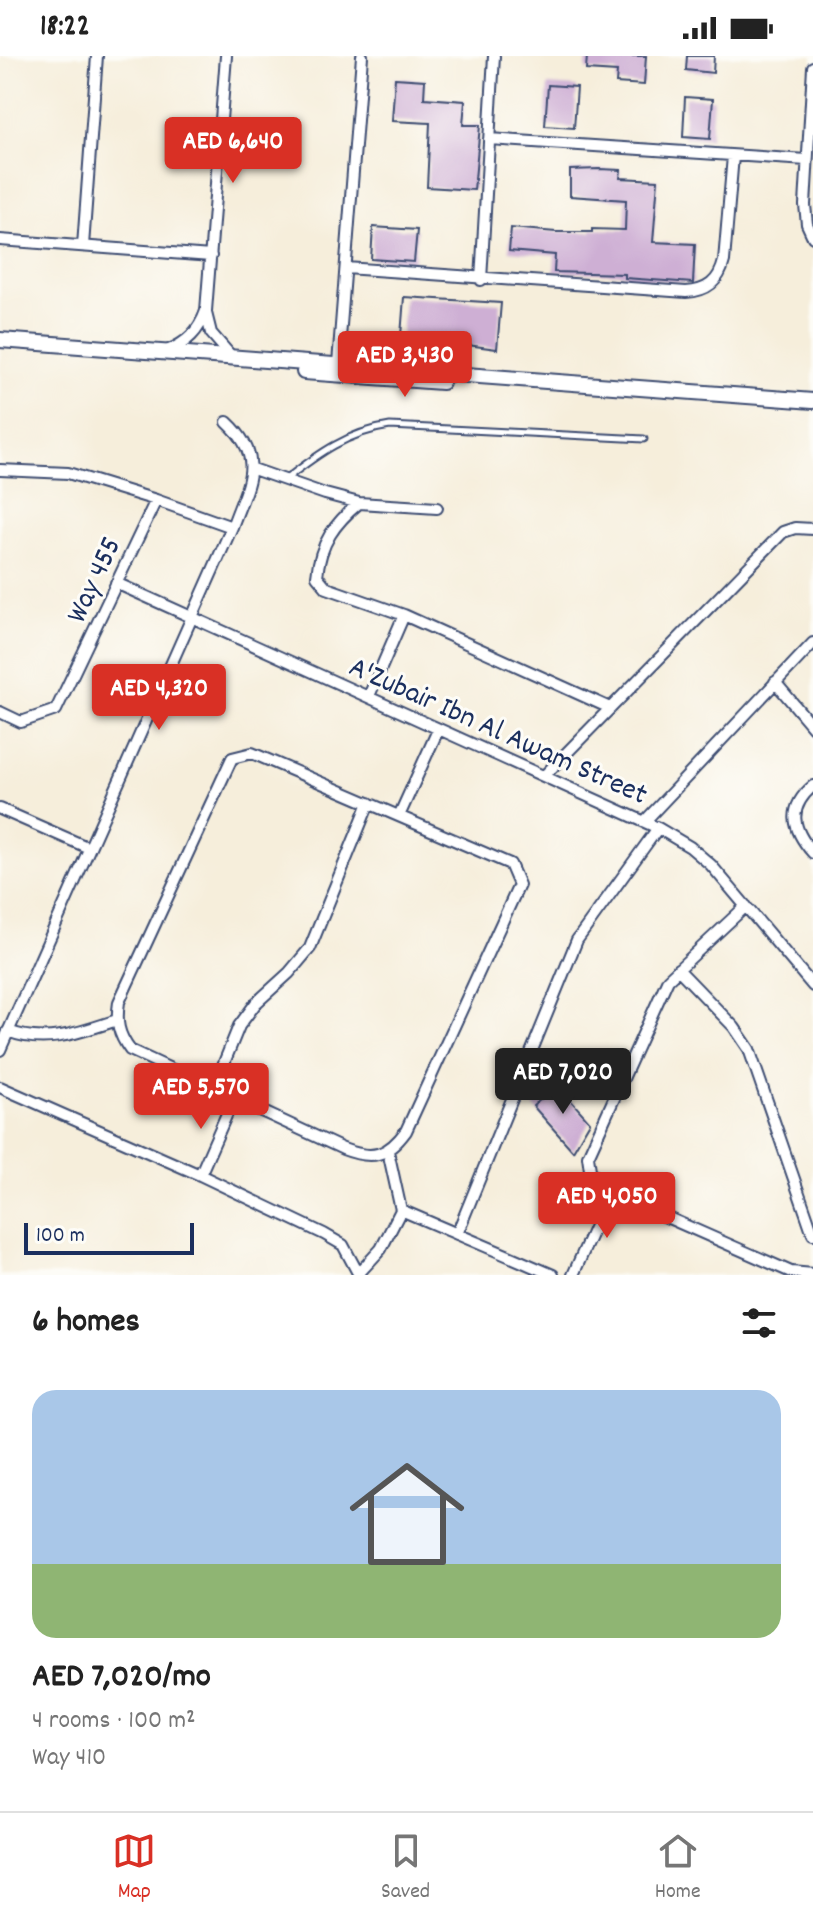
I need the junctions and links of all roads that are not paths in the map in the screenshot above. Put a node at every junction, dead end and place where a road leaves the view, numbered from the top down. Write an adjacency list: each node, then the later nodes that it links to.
1 (97, 56): 11 (street)
2 (226, 56): 12 (street)
3 (362, 56): 13 (street)
4 (494, 56): 6 (street)
5 (813, 67): 8 (street)
6 (489, 139): 7 (street); 14 (street)
7 (733, 156): 8 (street); 14 (street)
8 (807, 160): 9 (street)
9 (813, 237)
10 (0, 240): 11 (street)
11 (83, 246): 12 (street)
12 (211, 256): 15 (street)
13 (346, 268): 14 (street); 20 (street)
14 (481, 280)
15 (206, 311): 18 (street); 19 (street)
16 (0, 340): 18 (main road)
17 (0, 350): 22 (main road)
18 (160, 353): 19 (main road)
19 (233, 357): 20 (main road)
20 (338, 364): 21 (main road)
21 (813, 401)
22 (813, 410)
23 (227, 422): 25 (street)
24 (644, 439): 27 (lane)
25 (253, 469): 27 (street); 31 (street)
26 (0, 470): 28 (street)
27 (285, 480): 29 (street)
28 (156, 500): 31 (street); 33 (street, Way 455)
29 (359, 503): 30 (street); 34 (street)
30 (437, 508)
31 (232, 527): 35 (street)
32 (813, 529): 39 (street)
33 (116, 583): 35 (street, A'Zubair Ibn Al Awam Street); 40 (street, Way 455)
34 (404, 615): 38 (street); 39 (street)
35 (192, 617): 38 (street, A'Zubair Ibn Al Awam Street); 50 (street)
36 (813, 643): 37 (street)
37 (775, 682): 41 (street); 48 (street)
38 (369, 696): 42 (street, A'Zubair Ibn Al Awam Street)
39 (610, 708): 43 (street)
40 (0, 712)
41 (813, 727)
42 (438, 730): 43 (street, A'Zubair Ibn Al Awam Street); 47 (street)
43 (545, 775): 48 (street, A'Zubair Ibn Al Awam Street)
44 (813, 786): 51 (street)
45 (369, 803): 47 (street); 55 (street); 59 (street)
46 (0, 809): 50 (street)
47 (399, 816): 61 (street)
48 (645, 821): 49 (street, A'Zubair Ibn Al Awam Street)
49 (658, 828): 52 (street, A'Zubair Ibn Al Awam Street); 66 (street)
50 (89, 848): 56 (street)
51 (813, 853)
52 (746, 906): 53 (street); 54 (street, A'Zubair Ibn Al Awam Street)
53 (678, 969): 63 (street); 65 (street)
54 (813, 986)
55 (117, 1020): 56 (street); 59 (street)
56 (8, 1031): 57 (street)
57 (0, 1050)
58 (0, 1087): 62 (street)
59 (213, 1090): 60 (street)
60 (233, 1100): 61 (street); 62 (street)
61 (388, 1151): 64 (street)
62 (200, 1175): 67 (street)
63 (610, 1192): 68 (street); 70 (street)
64 (401, 1210): 66 (street); 67 (street)
65 (813, 1230)
66 (457, 1234): 69 (street)
67 (359, 1274)
68 (813, 1274)
69 (553, 1275)
70 (573, 1275)

